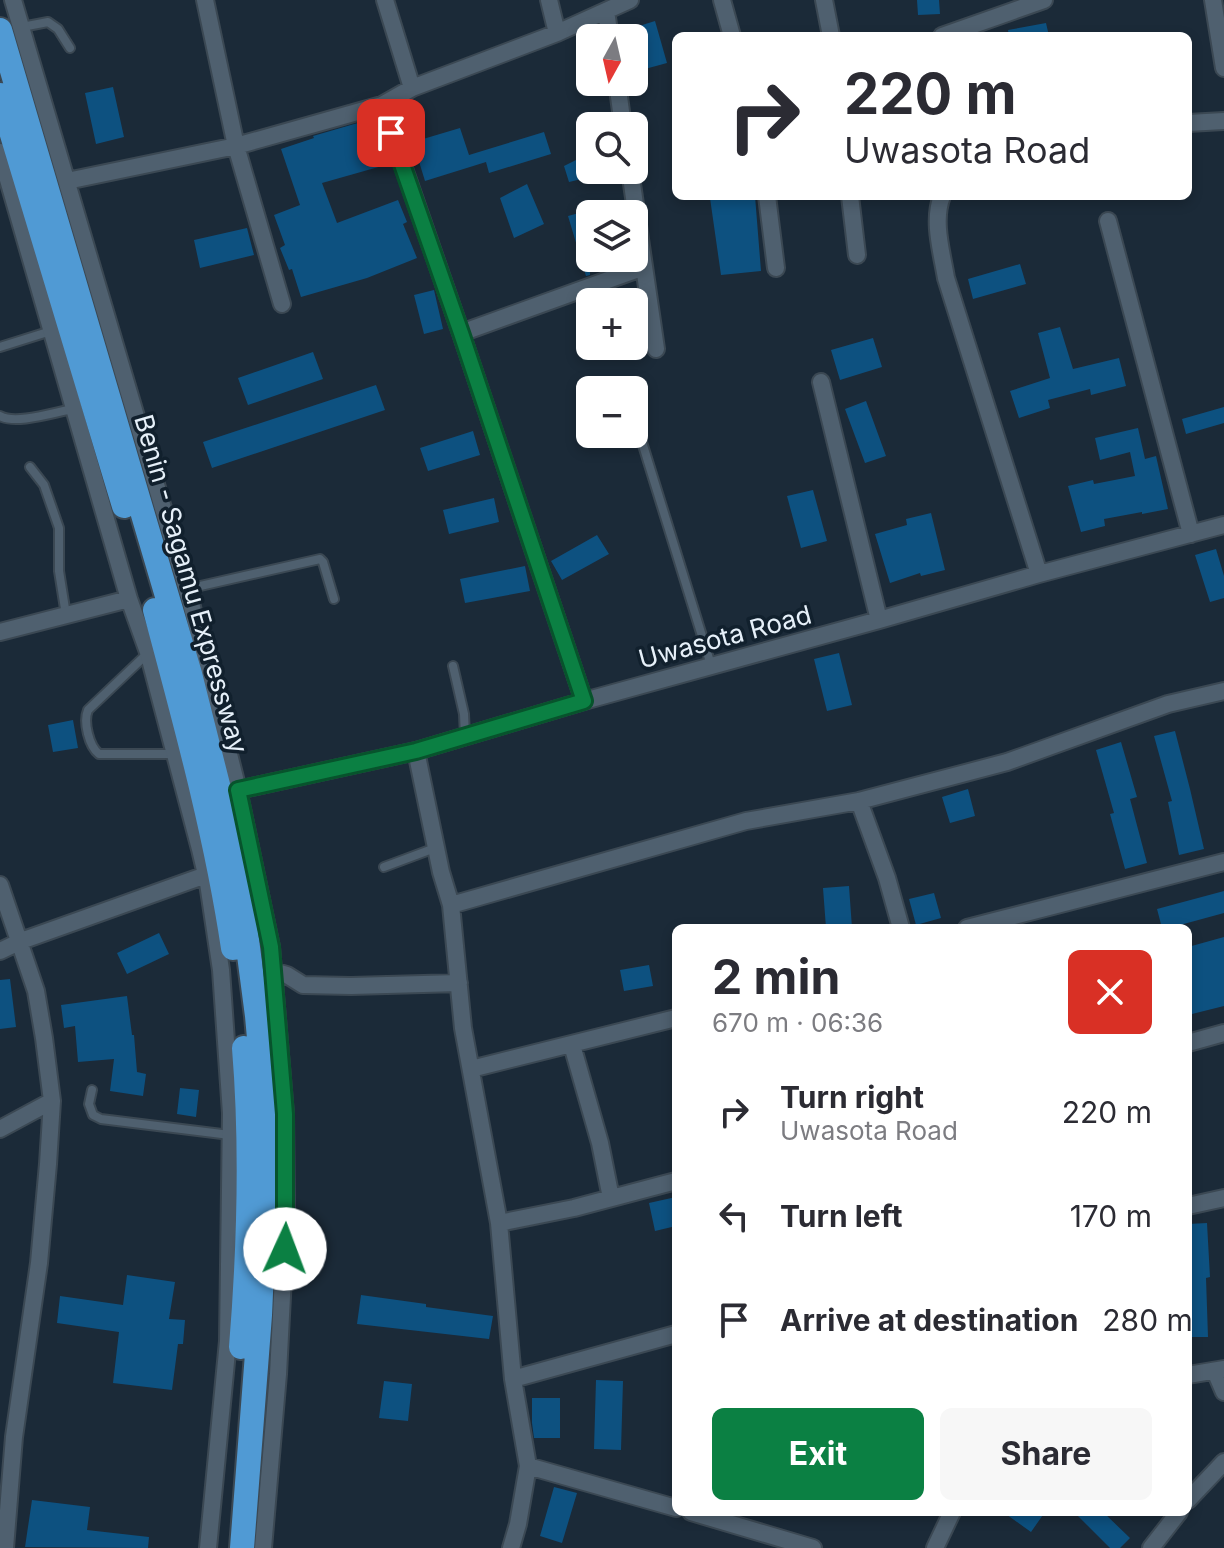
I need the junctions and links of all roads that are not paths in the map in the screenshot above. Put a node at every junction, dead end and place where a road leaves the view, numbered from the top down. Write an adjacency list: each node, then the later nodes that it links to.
1 (13, 0): 12 (street)
2 (205, 0): 24 (street)
3 (385, 0): 19 (street)
4 (549, 0): 16 (street)
5 (630, 0): 10 (street)
6 (722, 0): 13 (street)
7 (824, 0): 14 (street)
8 (1044, 0): 15 (street)
9 (1213, 0): 18 (street)
10 (606, 11): 11 (street); 16 (street)
11 (608, 24)
12 (11, 28): 17 (lane); 26 (street); 103 (highway, Benin - Sagamu Expressway)
13 (731, 32)
14 (830, 32)
15 (953, 32)
16 (557, 33): 19 (street)
17 (70, 48)
18 (1224, 68)
19 (412, 88): 21 (street)
20 (1, 101): 54 (highway)
21 (382, 105): 24 (street); 37 (street)
22 (1224, 121): 23 (street)
23 (1192, 123)
24 (236, 146): 26 (street); 35 (street)
25 (0, 152): 36 (street)
26 (67, 181): 48 (street)
27 (768, 200): 32 (street)
28 (850, 200): 31 (street)
29 (940, 200): 47 (street)
30 (1108, 221): 46 (street)
31 (857, 255)
32 (776, 268)
33 (630, 272): 37 (street)
34 (645, 272): 39 (street)
35 (282, 304)
36 (51, 331): 38 (lane); 41 (street)
37 (461, 333): 58 (street)
38 (0, 347)
39 (656, 349)
40 (821, 382): 52 (street)
41 (73, 409): 42 (lane); 49 (street)
42 (0, 416)
43 (644, 448): 56 (lane)
44 (30, 467): 51 (lane)
45 (1224, 525): 46 (street, Uwasota Road)
46 (1191, 534): 47 (street, Uwasota Road)
47 (1039, 574): 52 (street, Uwasota Road)
48 (187, 589): 50 (lane); 62 (street)
49 (129, 599): 51 (street); 54 (street)
50 (334, 599)
51 (66, 615): 53 (street)
52 (879, 620): 56 (street, Uwasota Road)
53 (0, 632)
54 (156, 647): 61 (street); 61 (lane); 103 (highway)
55 (453, 666): 59 (lane)
56 (711, 666): 58 (street, Uwasota Road)
57 (1224, 691): 63 (street)
58 (584, 701): 59 (street, Uwasota Road)
59 (465, 737): 60 (street, Uwasota Road)
60 (416, 751): 62 (street, Uwasota Road); 64 (street)
61 (175, 754): 67 (street)
62 (238, 790): 74 (street)
63 (859, 801): 69 (street); 70 (street)
64 (436, 848): 66 (lane); 69 (street)
65 (1224, 862): 71 (street)
66 (384, 867)
67 (206, 875): 72 (street); 84 (street)
68 (0, 885): 72 (street)
69 (451, 905): 75 (street)
70 (900, 924)
71 (983, 924)
72 (21, 941): 73 (street); 82 (street)
73 (0, 951)
74 (273, 971): 75 (street); 103 (street)
75 (459, 983): 80 (street)
76 (672, 1019): 79 (street)
77 (1224, 1033): 78 (street)
78 (1192, 1042)
79 (572, 1045): 80 (street); 86 (street)
80 (471, 1069): 89 (street)
81 (92, 1090): 84 (lane)
82 (52, 1101): 83 (street); 95 (street)
83 (0, 1129)
84 (230, 1135): 105 (street)
85 (672, 1182): 86 (street)
86 (611, 1198): 89 (street)
87 (1224, 1198): 88 (street)
88 (1192, 1205)
89 (499, 1223): 93 (street)
90 (672, 1335): 93 (street)
91 (1220, 1370): 92 (street); 94 (street)
92 (1192, 1374)
93 (513, 1379): 97 (street)
94 (1224, 1392)
95 (7, 1438): 104 (street)
96 (1224, 1462): 98 (street)
97 (528, 1466): 99 (street); 106 (street)
98 (1192, 1496)
99 (672, 1507)
100 (705, 1516): 107 (street)
101 (950, 1516): 108 (street)
102 (1176, 1516): 109 (street)
103 (247, 1544)
104 (5, 1548)
105 (208, 1548)
106 (511, 1548)
107 (813, 1548)
108 (935, 1548)
109 (1151, 1548)

